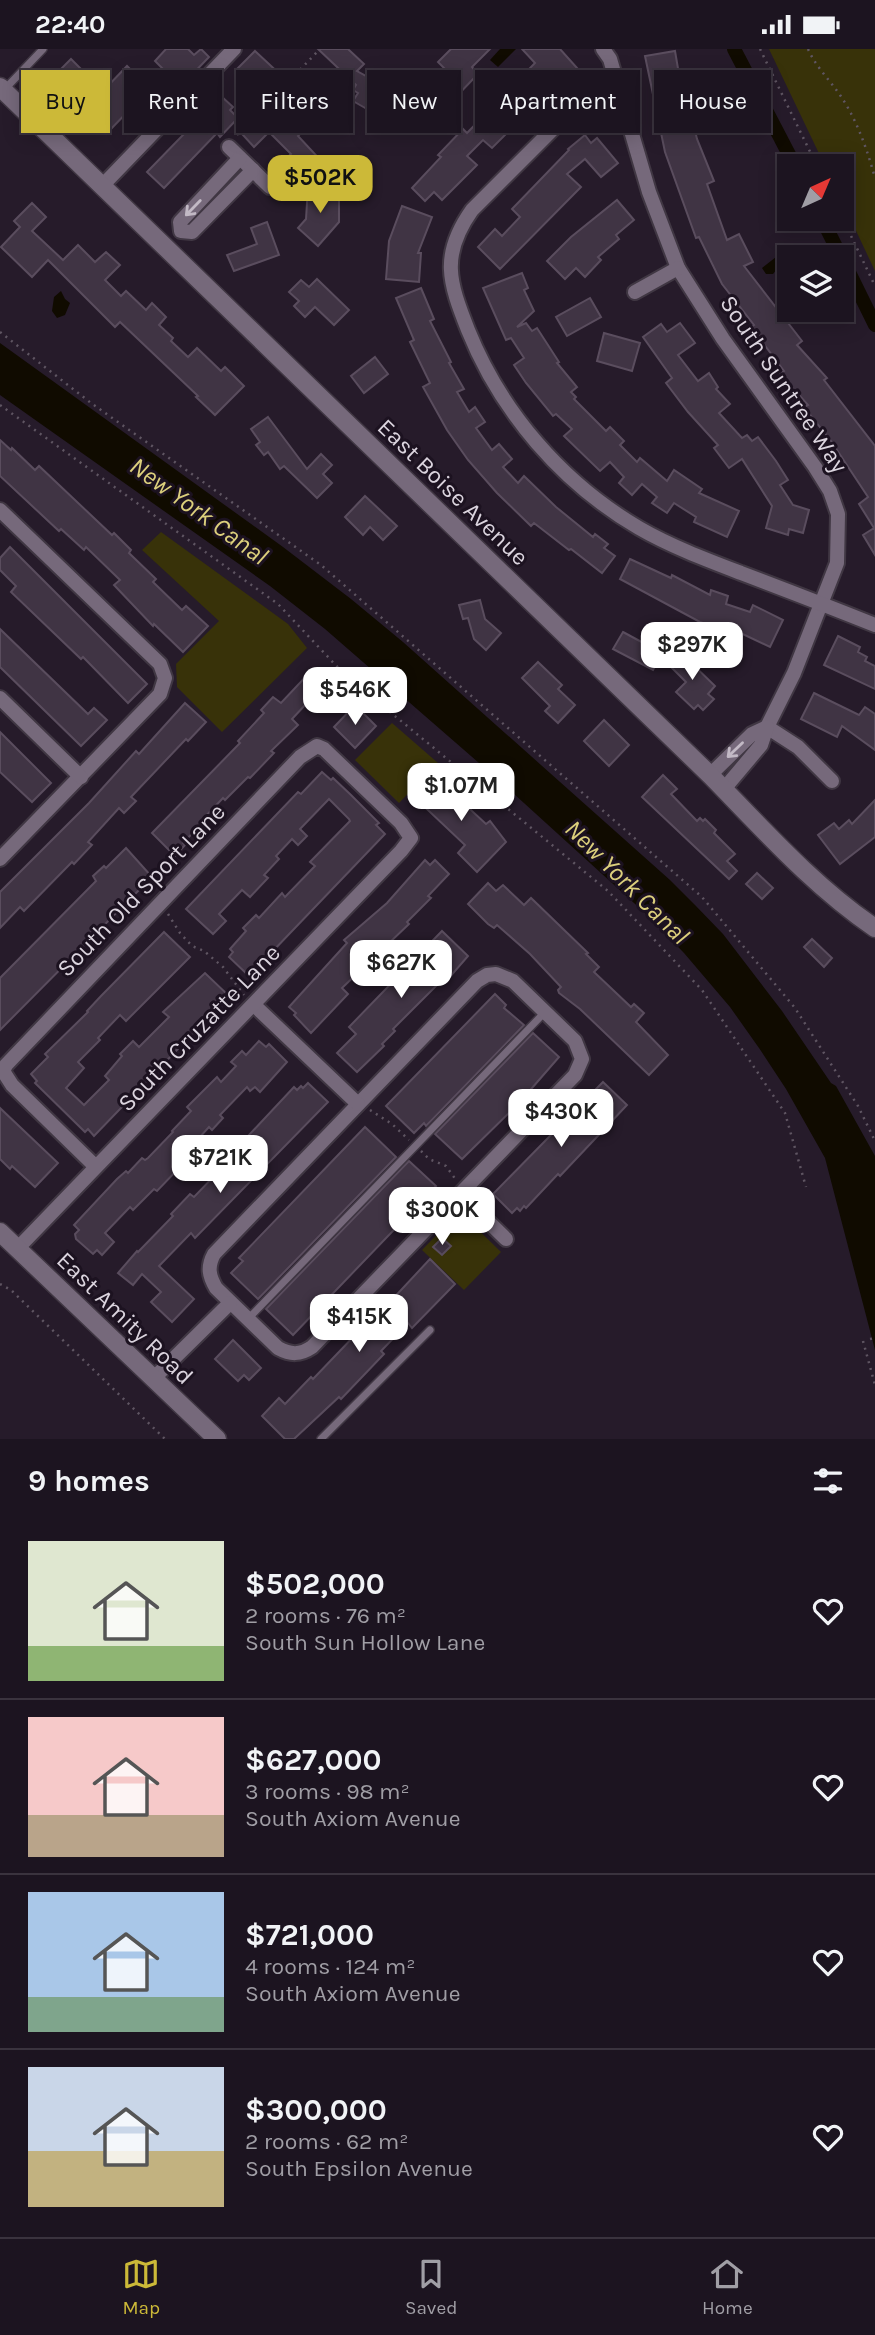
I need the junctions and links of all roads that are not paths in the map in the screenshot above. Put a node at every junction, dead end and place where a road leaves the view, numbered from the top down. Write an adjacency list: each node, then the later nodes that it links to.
1 (43, 49): 5 (lane)
2 (234, 49): 11 (street)
3 (603, 49): 4 (street, South Suntree Way)
4 (614, 70)
5 (2, 89): 11 (street, East Boise Avenue)
6 (549, 133): 18 (street)
7 (632, 133): 15 (street, South Suntree Way)
8 (232, 142): 9 (street)
9 (240, 158): 10 (street); 13 (street, one-way to 13)
10 (253, 170): 12 (street); 13 (street)
11 (102, 186): 14 (street, East Boise Avenue)
12 (270, 187)
13 (181, 231): 14 (street)
14 (165, 247): 22 (street, East Boise Avenue)
15 (678, 268): 16 (street); 18 (street, South Suntree Way)
16 (635, 292)
17 (0, 510): 23 (street)
18 (820, 604): 19 (street); 21 (street, South Suntree Way)
19 (875, 625)
20 (0, 698): 23 (street)
21 (767, 727): 22 (street, South Suntree Way, one-way to 22); 24 (street); 25 (street, South Suntree Way)
22 (710, 775): 25 (street, East Boise Avenue)
23 (80, 777): 27 (street)
24 (832, 781)
25 (724, 789): 28 (street, East Boise Avenue)
26 (411, 838): 29 (street, South Cruzatte Lane); 32 (street, South Old Sport Lane)
27 (0, 859)
28 (875, 928)
29 (254, 1005): 31 (street); 32 (street, South Cruzatte Lane)
30 (545, 1012): 31 (street); 33 (street); 38 (lane)
31 (358, 1104): 37 (street)
32 (96, 1167): 36 (street, South Cruzatte Lane)
33 (460, 1194): 35 (street); 38 (street)
34 (0, 1232): 36 (street, East Amity Road)
35 (506, 1239)
36 (17, 1249): 40 (street, East Amity Road)
37 (230, 1303): 38 (street); 40 (street)
38 (248, 1319)
39 (430, 1330): 42 (lane)
40 (153, 1379): 41 (street, East Amity Road)
41 (217, 1439)
42 (321, 1439)

